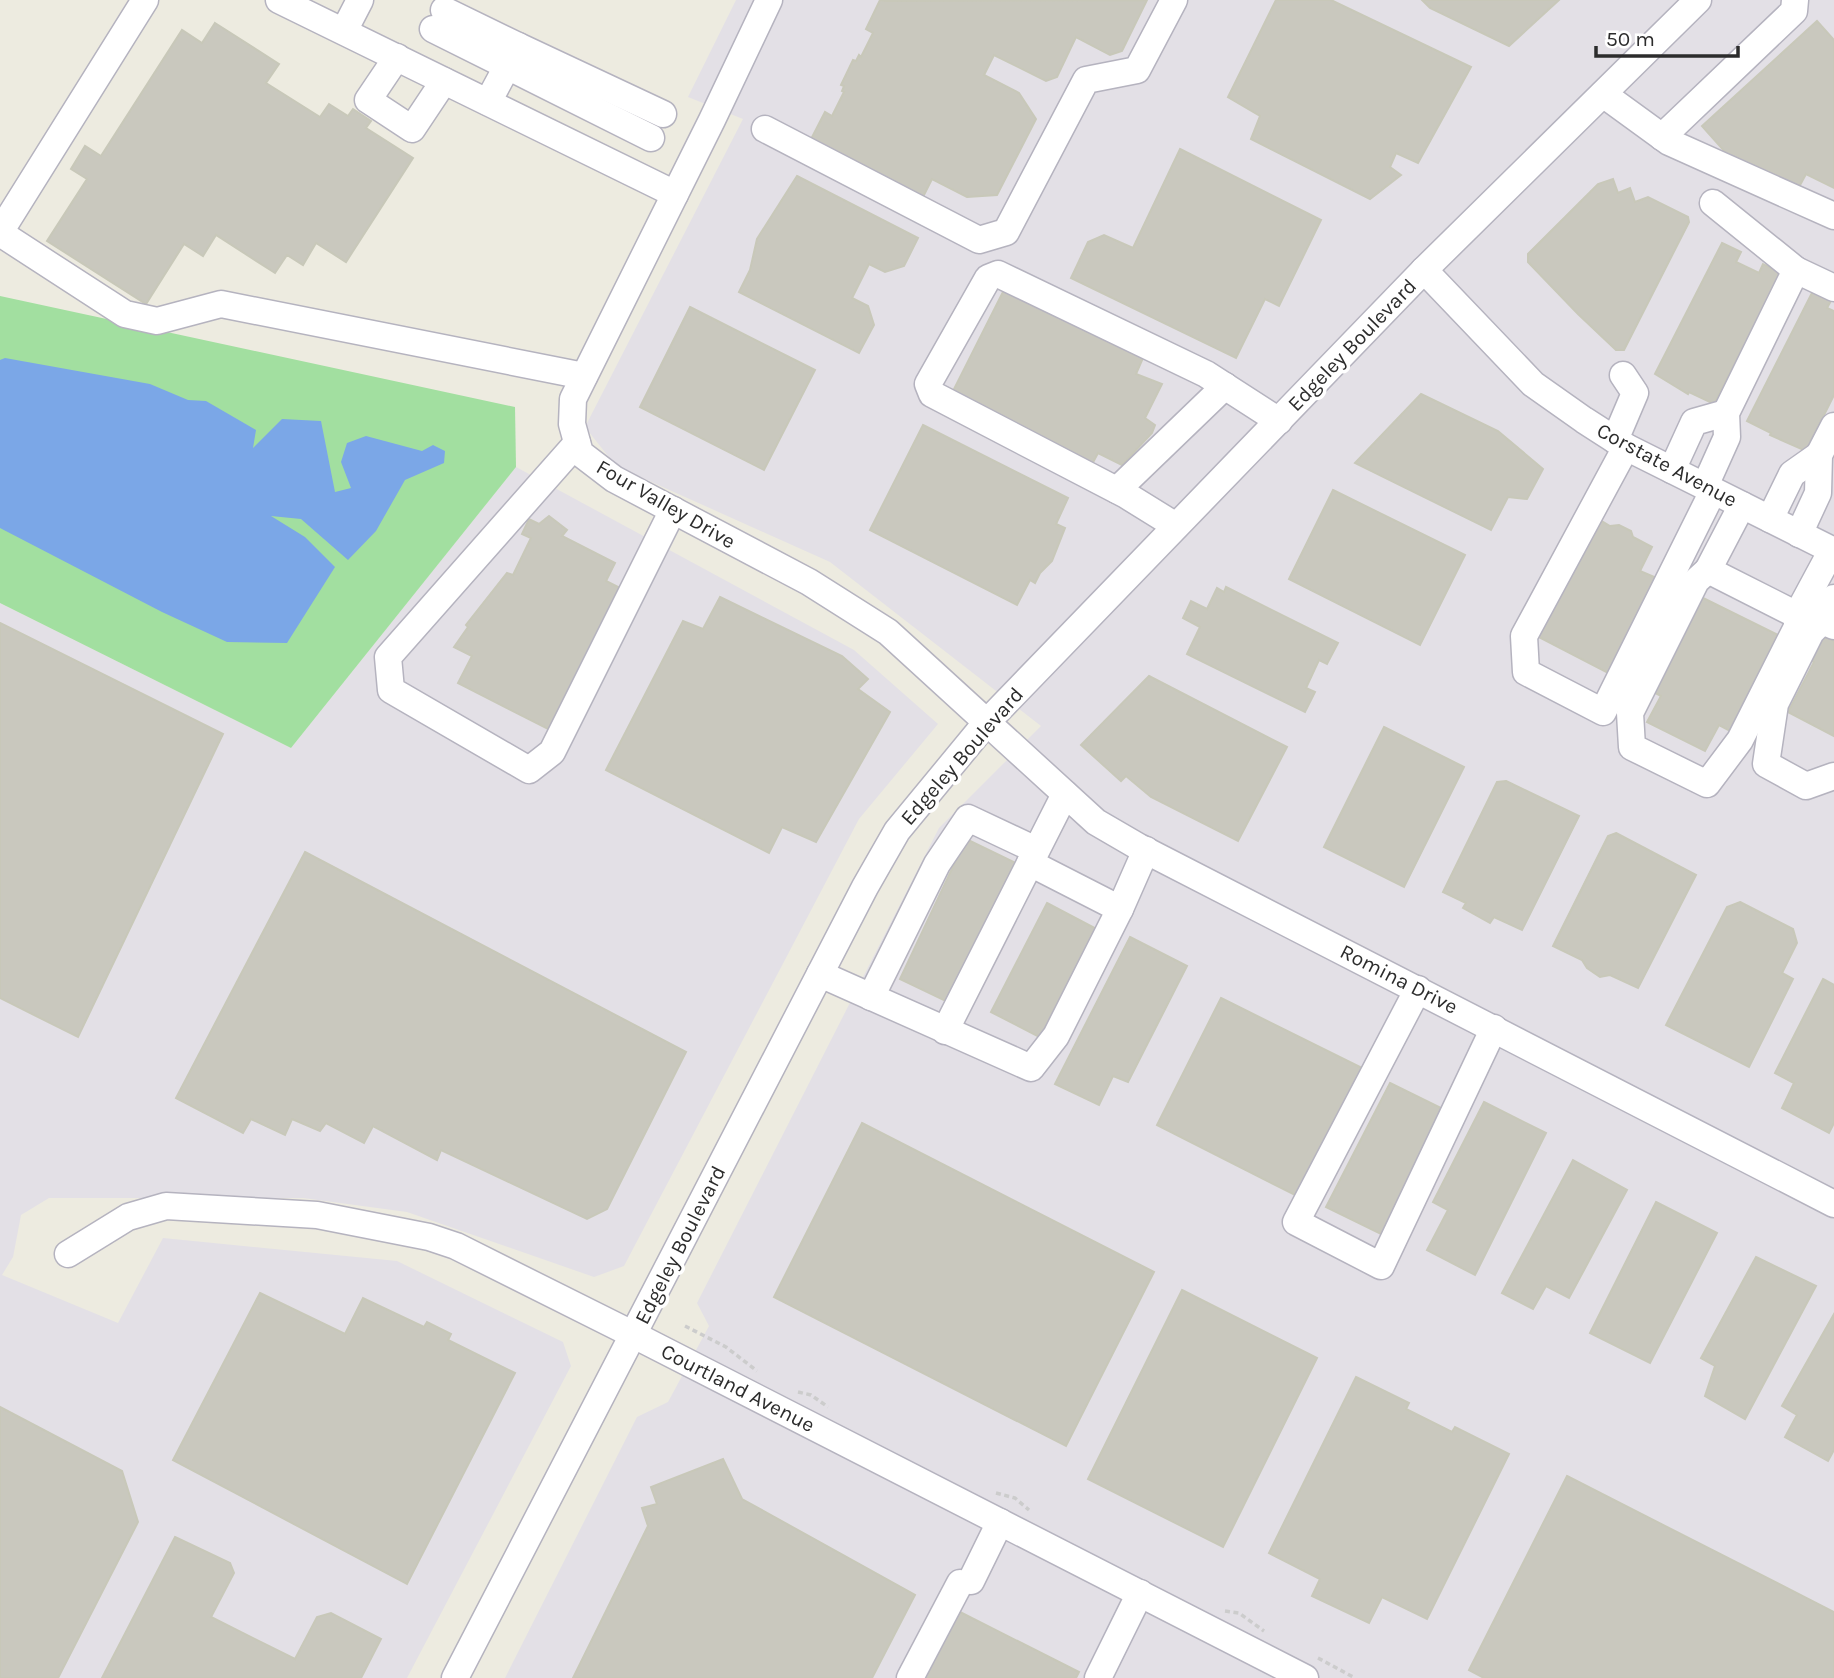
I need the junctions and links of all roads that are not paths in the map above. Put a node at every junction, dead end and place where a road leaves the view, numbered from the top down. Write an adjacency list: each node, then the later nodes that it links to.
1 (145, 0): 21 (street)
2 (279, 0): 9 (street)
3 (360, 0): 9 (street)
4 (769, 0): 18 (street, Four Valley Drive)
5 (1174, 0): 16 (street)
6 (1698, 0): 13 (street, Edgeley Boulevard)
7 (1796, 0): 17 (street)
8 (435, 12): 10 (street)
9 (344, 32): 11 (street)
10 (513, 56): 14 (street); 15 (street)
11 (397, 57): 12 (street); 12 (street)
12 (444, 81): 14 (street)
13 (1603, 94): 17 (street); 22 (street, Edgeley Boulevard)
14 (488, 102): 18 (street)
15 (657, 126)
16 (765, 129)
17 (1662, 137): 20 (street)
18 (675, 194): 26 (street, Four Valley Drive)
19 (1713, 203): 23 (street)
20 (1834, 216)
21 (0, 233): 26 (street)
22 (1424, 270): 29 (street, Edgeley Boulevard); 32 (street, Corstate Avenue)
23 (1796, 270): 24 (street); 28 (street)
24 (1834, 288)
25 (1623, 375): 32 (street)
26 (584, 376): 31 (street, Four Valley Drive)
27 (1225, 386): 29 (street); 36 (street); 36 (street)
28 (1726, 413): 34 (street); 35 (street)
29 (1279, 421): 40 (street, Edgeley Boulevard)
30 (1834, 426): 33 (street)
31 (577, 443): 38 (street, Four Valley Drive); 38 (street)
32 (1620, 444): 34 (street, Corstate Avenue); 35 (street)
33 (1819, 455): 39 (street); 41 (street)
34 (1672, 470): 35 (street, Corstate Avenue)
35 (1709, 489): 37 (street, Corstate Avenue)
36 (1117, 490): 40 (street)
37 (1742, 505): 39 (street, Corstate Avenue); 43 (street)
38 (673, 510): 45 (street, Four Valley Drive)
39 (1770, 519): 41 (street, Corstate Avenue)
40 (1176, 526): 45 (street, Edgeley Boulevard)
41 (1799, 534): 42 (street, Corstate Avenue)
42 (1833, 551): 44 (street)
43 (1708, 570): 44 (street); 44 (street)
44 (1822, 615): 46 (street)
45 (986, 723): 47 (street, Romina Drive); 51 (street, Edgeley Boulevard)
46 (1834, 776)
47 (1065, 794): 48 (street, Romina Drive); 49 (street)
48 (1146, 850): 50 (street); 52 (street, Romina Drive)
49 (1033, 857): 50 (street); 53 (street); 55 (street)
50 (1120, 909): 55 (street)
51 (820, 974): 53 (street); 58 (street, Edgeley Boulevard)
52 (1418, 989): 54 (street, Romina Drive); 54 (street)
53 (871, 997): 55 (street)
54 (1494, 1028): 56 (street, Romina Drive)
55 (945, 1031)
56 (1834, 1204)
57 (68, 1254): 58 (street, Courtland Avenue)
58 (634, 1335): 59 (street, Courtland Avenue); 62 (street, Edgeley Boulevard)
59 (1000, 1522): 60 (street, Courtland Avenue); 63 (street)
60 (1140, 1594): 61 (street, Courtland Avenue); 64 (street)
61 (1292, 1675)
62 (455, 1678)
63 (910, 1678)
64 (1098, 1678)

